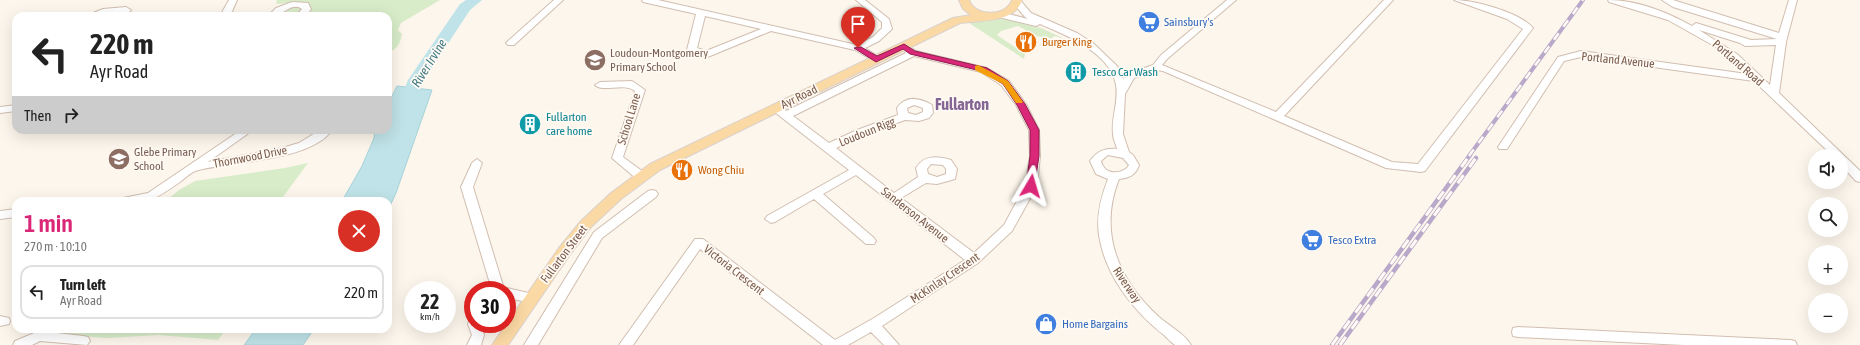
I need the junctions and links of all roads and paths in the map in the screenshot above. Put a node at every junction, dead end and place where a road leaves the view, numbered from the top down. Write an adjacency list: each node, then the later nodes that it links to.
1 (132, 0): 14 (street)
2 (232, 0): 15 (street)
3 (558, 0): 26 (street)
4 (646, 0): 18 (street)
5 (860, 0): 29 (street)
6 (1232, 0): 33 (street)
7 (1389, 0): 43 (street)
8 (1458, 0): 43 (street)
9 (1666, 0): 25 (street)
10 (1794, 0): 25 (street)
11 (1017, 1): 19 (main road); 24 (street)
12 (1615, 1): 21 (street, Portland Road)
13 (964, 2): 20 (main road); 22 (main road)
14 (125, 12)
15 (227, 12)
16 (277, 12): 17 (street)
17 (304, 12)
18 (701, 12): 23 (street); 23 (street)
19 (1001, 15): 20 (main road); 24 (street)
20 (986, 16): 22 (main road)
21 (1671, 18): 27 (street); 28 (street, Portland Road)
22 (957, 20): 30 (main road, Ayr Road)
23 (771, 28): 29 (street)
24 (1062, 30): 31 (street)
25 (1781, 39): 27 (street); 38 (street)
26 (511, 43)
27 (1751, 43): 28 (street)
28 (1719, 45): 35 (street, Portland Road)
29 (858, 48): 32 (street)
30 (908, 49): 32 (main road, Ayr Road); 41 (street, Ayr Road); 68 (street, McKinlay Crescent)
31 (1100, 53): 34 (street); 37 (street)
32 (876, 59): 41 (main road, Ayr Road)
33 (1156, 67): 34 (street); 43 (street)
34 (1138, 72): 37 (street)
35 (1755, 78): 38 (street, Portland Road); 47 (street, Portland Avenue)
36 (600, 85): 56 (street, School Lane)
37 (1120, 93): 46 (street)
38 (1774, 94): 49 (street, Portland Road)
39 (12, 108): 40 (street)
40 (0, 110)
41 (781, 111): 48 (street, Sanderson Avenue); 56 (main road, Ayr Road)
42 (905, 116): 48 (street, Loudoun Rigg)
43 (1278, 116)
44 (242, 134): 54 (street)
45 (324, 134): 54 (street, Thornwood Drive)
46 (1118, 134): 50 (street); 51 (street)
47 (1503, 146)
48 (828, 148): 55 (street, Sanderson Avenue)
49 (1832, 149)
50 (1107, 152): 51 (street); 59 (street)
51 (1124, 154): 59 (street)
52 (477, 163): 69 (street)
53 (1848, 165): 58 (street)
54 (193, 168): 62 (street)
55 (857, 170): 61 (street); 63 (street, Sanderson Avenue)
56 (642, 177): 71 (main road, Fullarton Street)
57 (926, 178): 63 (street)
58 (1860, 178)
59 (1109, 179): 75 (street, Riverway)
60 (652, 194): 80 (street)
61 (815, 194): 66 (street); 67 (street)
62 (146, 197)
63 (894, 198): 68 (street, Sanderson Avenue)
64 (12, 214): 65 (street)
65 (0, 215)
66 (771, 218)
67 (870, 241)
68 (974, 260): 72 (street, McKinlay Crescent)
69 (495, 281)
70 (516, 295): 71 (street)
71 (532, 298): 79 (main road, Fullarton Street)
72 (873, 325): 83 (street, McKinlay Crescent); 84 (street)
73 (1518, 332): 85 (street)
74 (477, 333): 78 (street)
75 (1184, 344)
76 (20, 345): 77 (street)
77 (78, 345)
78 (474, 345)
79 (500, 345)
80 (531, 345)
81 (626, 345): 82 (street, Victoria Crescent)
82 (832, 345)
83 (837, 345)
84 (892, 345)
85 (1790, 345)

